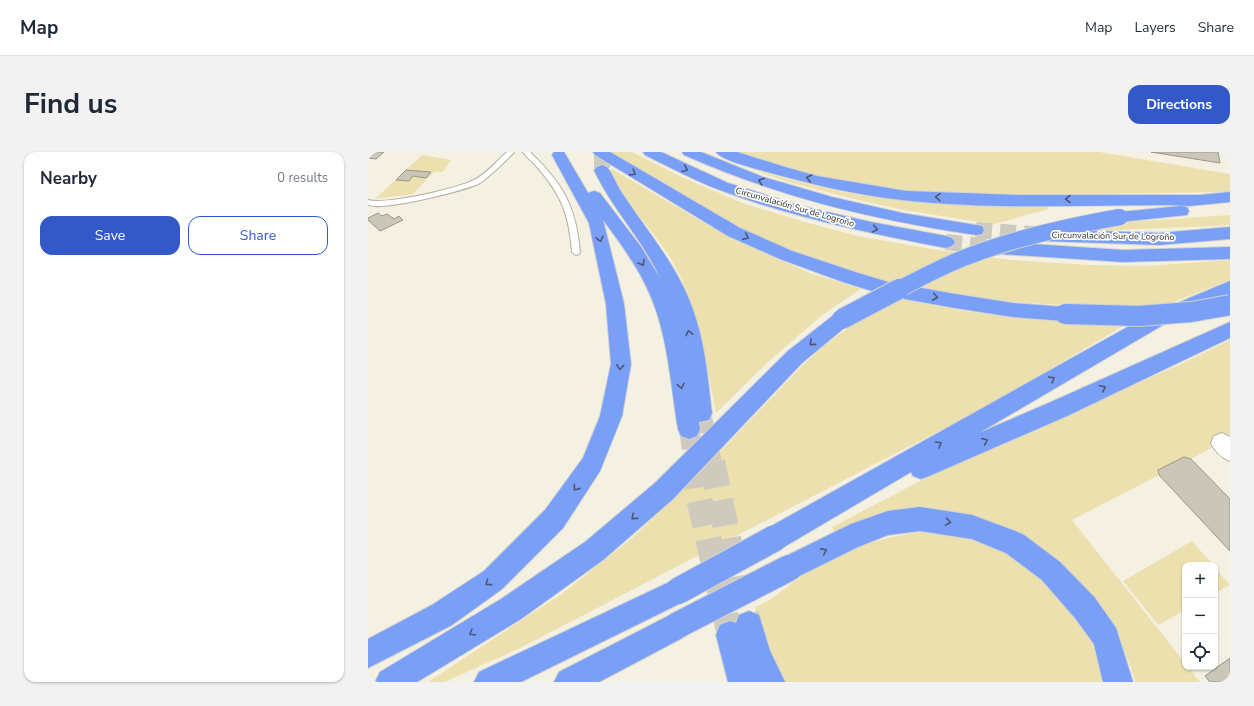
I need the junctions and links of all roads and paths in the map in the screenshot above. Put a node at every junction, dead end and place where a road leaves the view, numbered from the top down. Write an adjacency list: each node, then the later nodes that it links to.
1 (511, 152): 10 (lane)
2 (526, 152): 18 (lane)
3 (650, 152): 16 (highway, Circunvalación Sur de Logroño, one-way to 16)
4 (689, 152): 13 (highway, Circunvalación Sur de Logroño, one-way to 4)
5 (723, 152): 9 (highway, one-way to 5)
6 (557, 153): 24 (highway, one-way to 24); 26 (highway, one-way to 26)
7 (601, 161): 21 (highway, one-way to 21, bridge); 23 (highway, one-way to 7)
8 (1230, 197): 9 (highway)
9 (1205, 200): 12 (highway)
10 (368, 202)
11 (1230, 206): 12 (highway)
12 (1113, 212): 27 (highway, one-way to 27, bridge)
13 (976, 230)
14 (1230, 233): 15 (highway, Circunvalación Sur de Logroño)
15 (1044, 235)
16 (946, 242)
17 (1000, 248): 19 (highway, Circunvalación Sur de Logroño)
18 (576, 252)
19 (1230, 253)
20 (1230, 288): 25 (highway, one-way to 20)
21 (1230, 305)
22 (1230, 329): 25 (highway, one-way to 22)
23 (701, 413)
24 (689, 429)
25 (820, 512): 28 (highway, bridge)
26 (368, 654)
27 (390, 682)
28 (489, 682)
29 (569, 682): 32 (highway, one-way to 32, bridge)
30 (743, 682): 31 (highway)
31 (770, 682)
32 (1118, 682)

